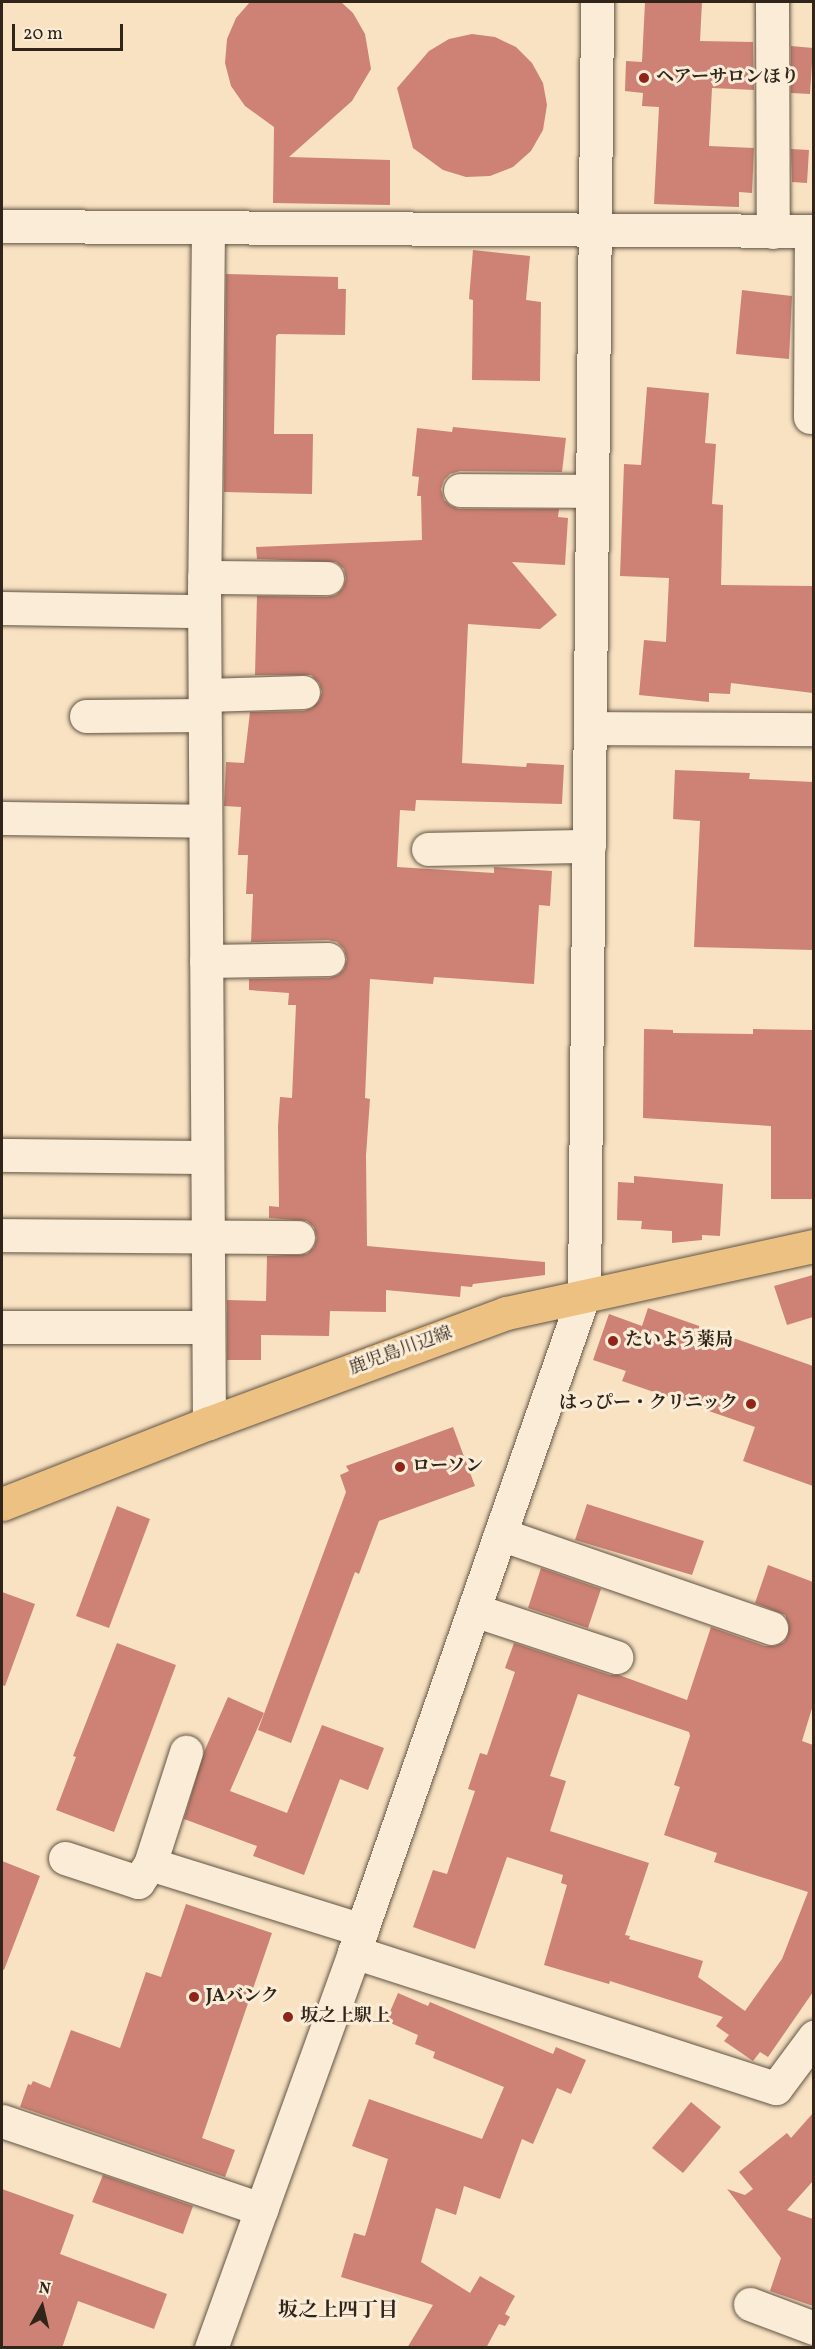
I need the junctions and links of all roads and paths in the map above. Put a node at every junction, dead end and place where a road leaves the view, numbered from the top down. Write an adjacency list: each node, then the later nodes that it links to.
1 (597, 2): 5 (street)
2 (772, 2): 7 (street)
3 (2, 226): 4 (street)
4 (208, 228): 5 (street); 11 (street)
5 (594, 230): 7 (street); 10 (street)
6 (812, 231): 7 (street); 8 (street)
7 (773, 232)
8 (810, 417)
9 (460, 490): 10 (street)
10 (592, 491): 18 (street)
11 (204, 577): 12 (street); 14 (street)
12 (327, 578)
13 (2, 608): 14 (street)
14 (204, 611): 16 (street)
15 (303, 692): 16 (street)
16 (205, 706): 17 (street); 21 (street)
17 (87, 716)
18 (590, 728): 19 (street); 22 (street)
19 (813, 729)
20 (2, 818): 21 (street)
21 (205, 821): 25 (street)
22 (589, 846): 23 (street); 32 (street)
23 (428, 849)
24 (328, 958): 25 (street)
25 (206, 961): 27 (street)
26 (2, 1155): 27 (street)
27 (207, 1156): 29 (street)
28 (2, 1235): 29 (street)
29 (208, 1237): 30 (street); 33 (street)
30 (298, 1238)
31 (813, 1246): 32 (main road, 鹿児島川辺線)
32 (584, 1294): 35 (main road, 鹿児島川辺線); 37 (street)
33 (208, 1327): 34 (street); 35 (street)
34 (2, 1328)
35 (209, 1423): 36 (main road, 鹿児島川辺線)
36 (2, 1504)
37 (500, 1534): 38 (street); 39 (street)
38 (474, 1610): 40 (street); 44 (street)
39 (771, 1628)
40 (616, 1657)
41 (186, 1752): 43 (street)
42 (65, 1858): 43 (street)
43 (150, 1864): 44 (street)
44 (358, 1941): 45 (street); 47 (street)
45 (813, 2037)
46 (2, 2121): 47 (street)
47 (261, 2208): 50 (street)
48 (750, 2304): 49 (street)
49 (813, 2328)
50 (211, 2348)

